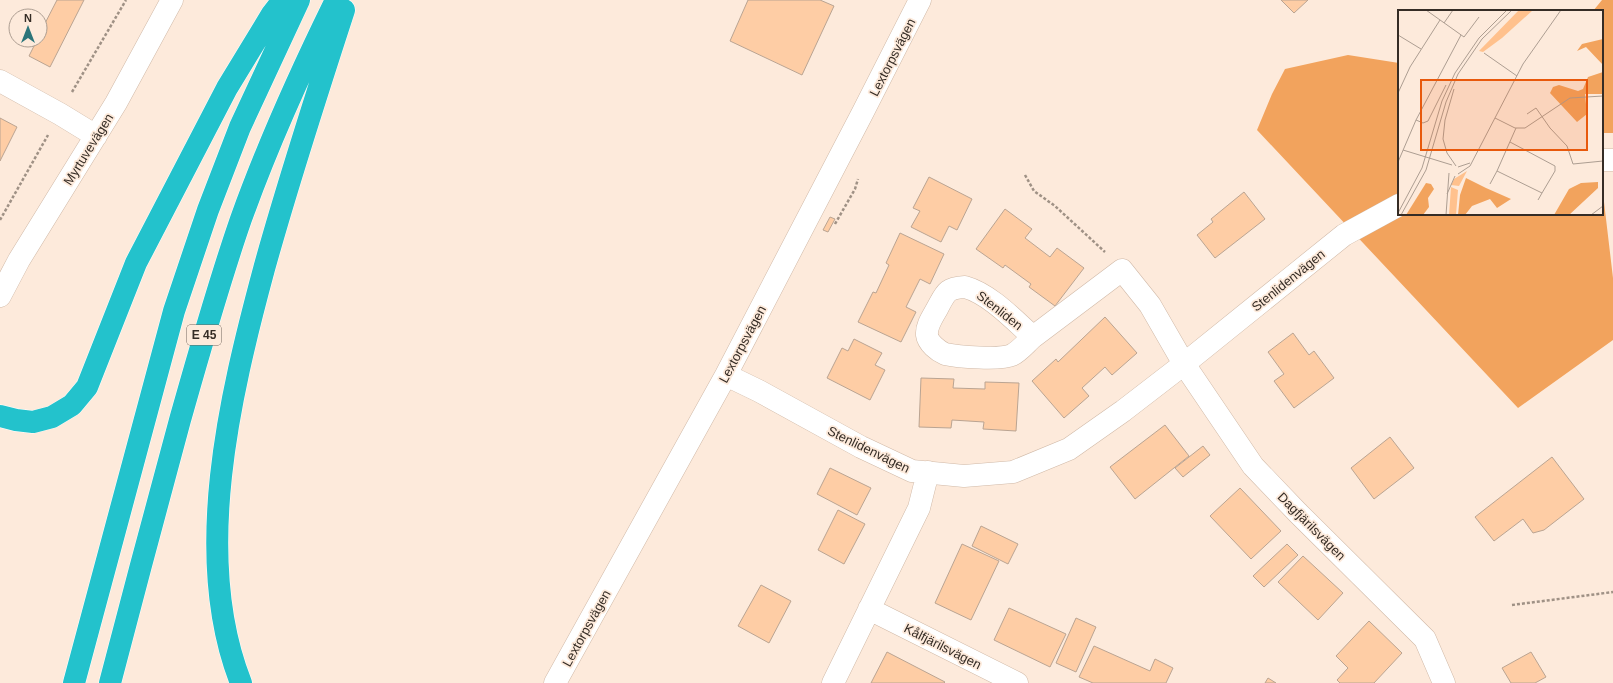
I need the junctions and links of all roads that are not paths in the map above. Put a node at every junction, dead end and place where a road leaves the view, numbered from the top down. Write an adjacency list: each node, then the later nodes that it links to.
1 (172, 0): 8 (street, Myrtuvevägen)
2 (283, 0): 14 (highway)
3 (299, 0): 17 (highway, E 45)
4 (336, 0): 18 (highway, E 45)
5 (347, 0): 19 (highway)
6 (920, 0): 13 (street, Lextorpsvägen)
7 (0, 81): 8 (street)
8 (96, 136): 10 (street, Myrtuvevägen)
9 (1398, 206): 12 (street, Stenlidenvägen)
10 (0, 296)
11 (1033, 337): 12 (street)
12 (1184, 364): 15 (street, Stenlidenvägen); 23 (street, Dagfjärilsvägen)
13 (726, 376): 15 (street, Stenlidenvägen); 20 (street, Lextorpsvägen)
14 (0, 416)
15 (928, 472): 16 (street)
16 (869, 609): 21 (street); 22 (street, Kålfjärilsvägen)
17 (74, 683)
18 (110, 683)
19 (241, 683)
20 (555, 683)
21 (833, 683)
22 (1017, 683)
23 (1444, 683)

